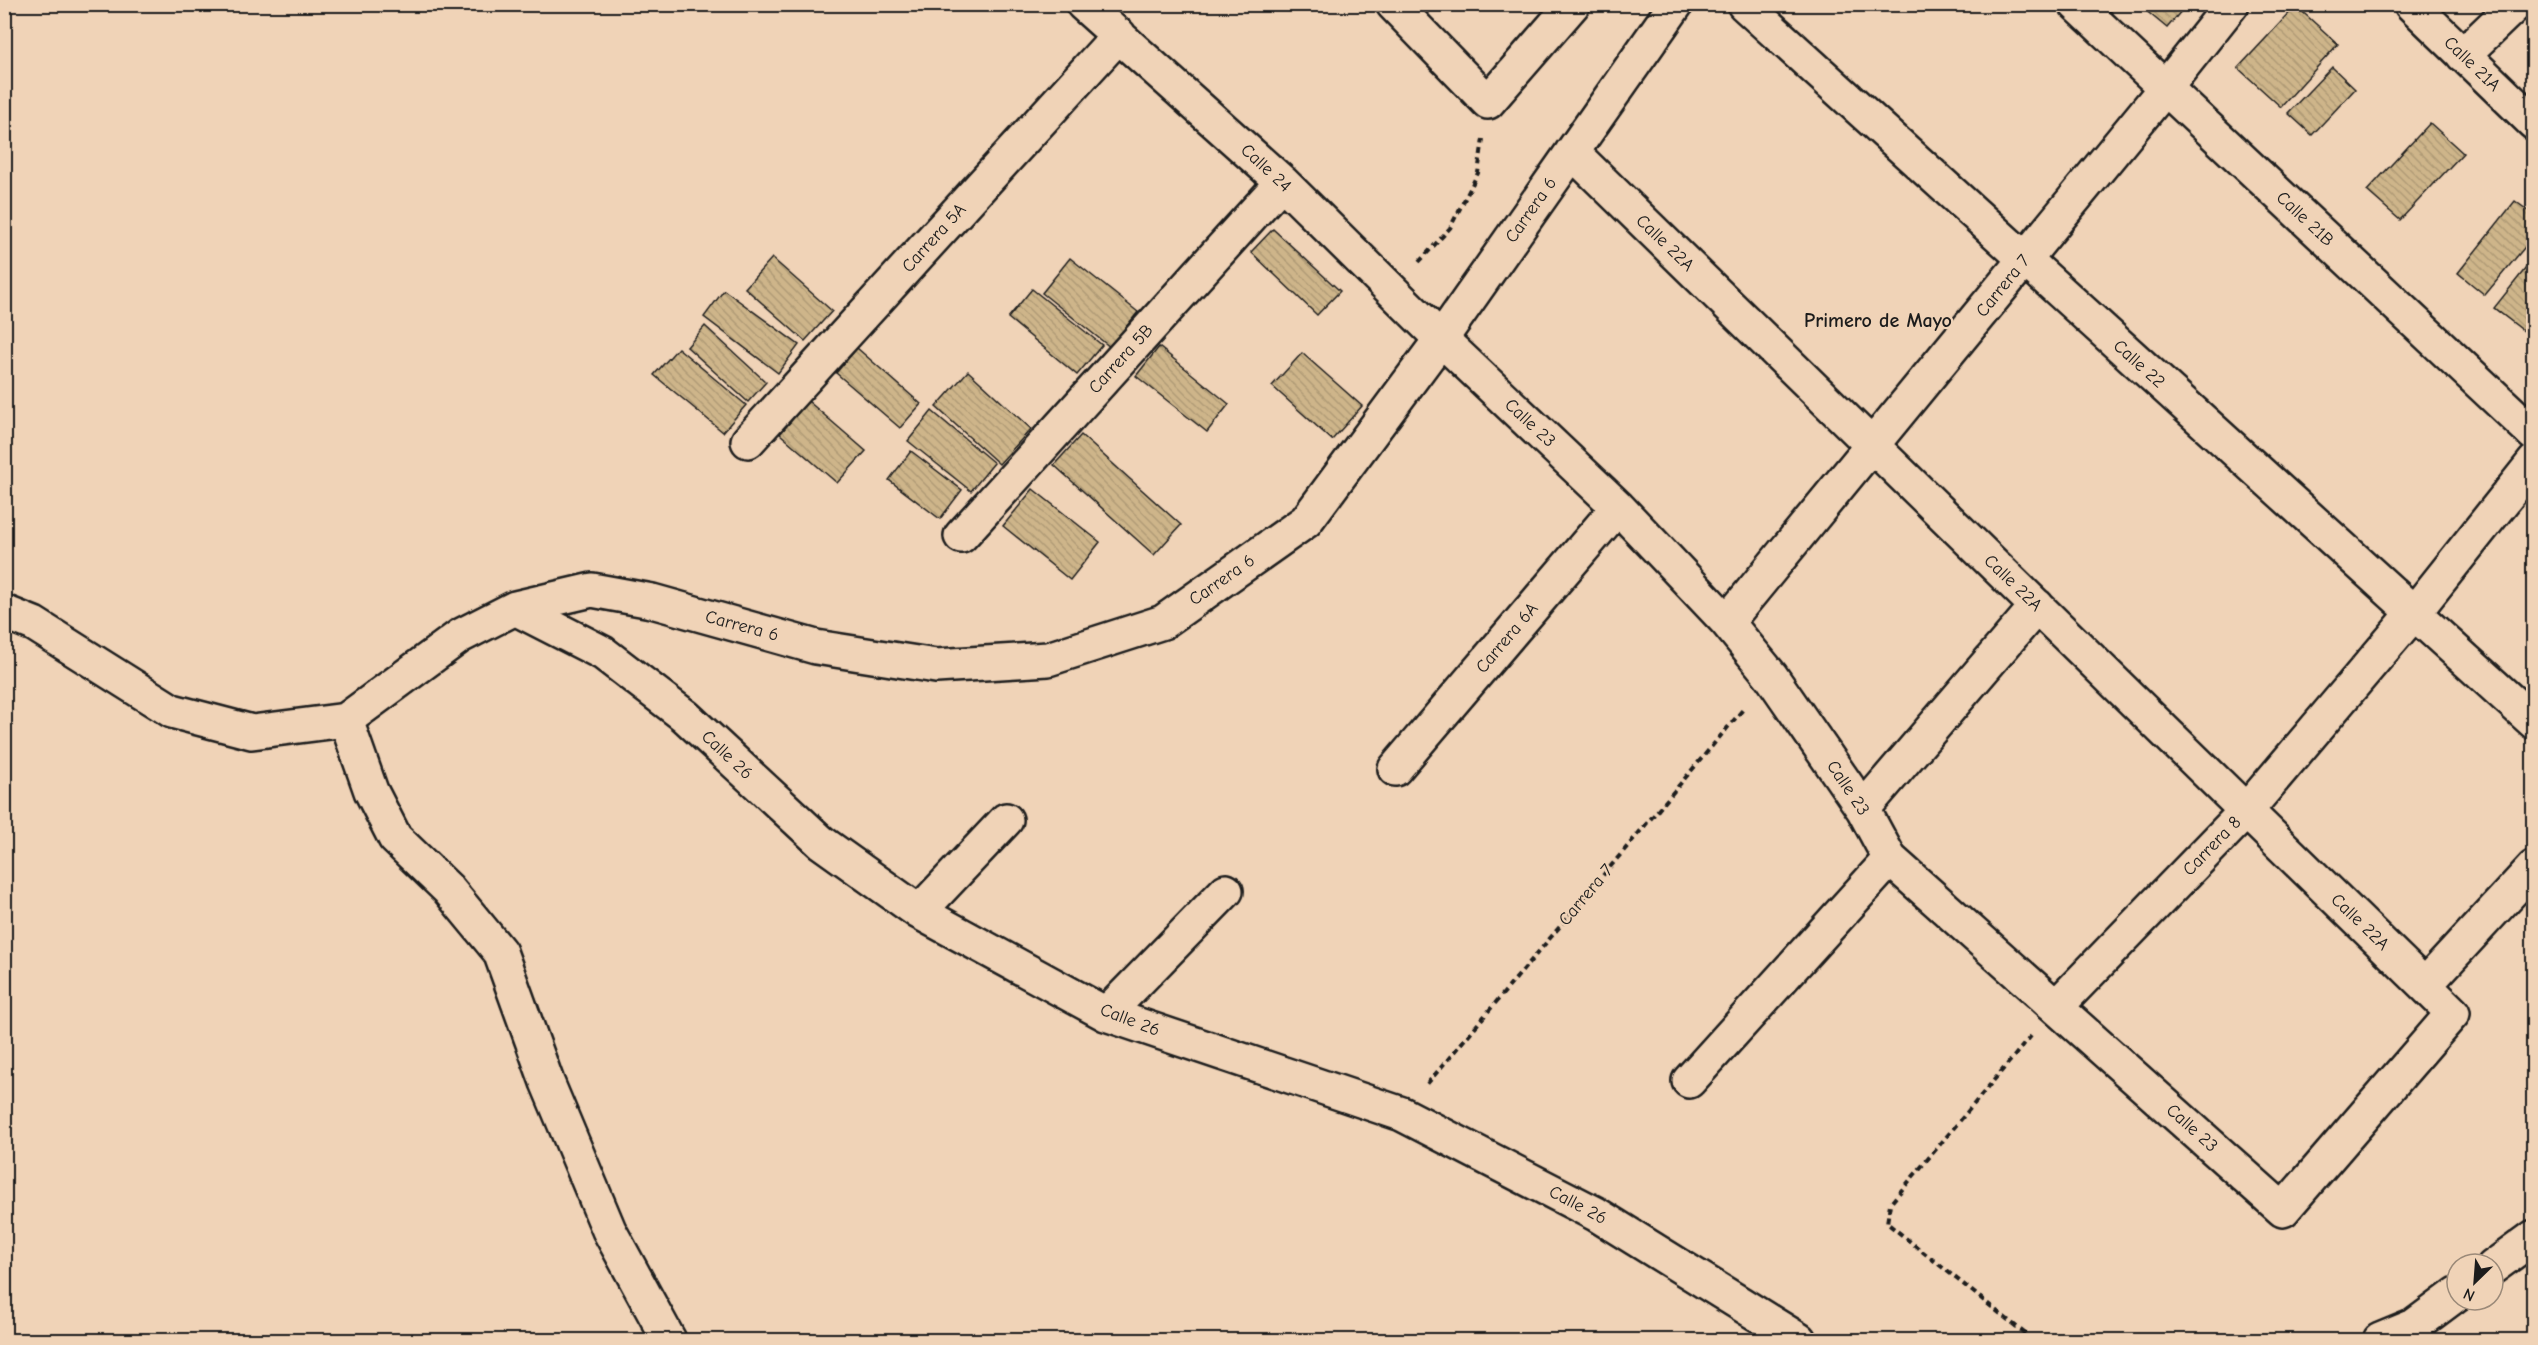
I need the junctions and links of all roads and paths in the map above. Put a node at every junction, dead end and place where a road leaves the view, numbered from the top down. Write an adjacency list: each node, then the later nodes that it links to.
1 (1083, 4): 10 (street, Calle 24)
2 (1393, 4): 13 (street)
3 (1573, 4): 13 (street)
4 (1676, 4): 15 (street, Carrera 6)
5 (1744, 4): 17 (street, Calle 22)
6 (2076, 4): 12 (street, Calle 21B)
7 (2232, 4): 12 (street, Carrera 7)
8 (2410, 4): 11 (street, Calle 21A)
9 (2516, 4): 11 (street)
10 (1119, 35): 16 (street, Calle 24); 21 (street, Carrera 5A)
11 (2463, 55): 14 (street, Calle 21A)
12 (2166, 87): 17 (street, Carrera 7); 20 (street, Calle 21B)
13 (1488, 102): 18 (path)
14 (2534, 123)
15 (1572, 152): 19 (street, Carrera 6); 22 (street, Calle 22A)
16 (1282, 182): 18 (street, Calle 24); 25 (street, Carrera 5B)
17 (2024, 260): 22 (street, Carrera 7); 29 (street, Calle 22)
18 (1393, 292): 19 (street, Calle 24)
19 (1441, 339): 24 (street, Calle 23); 27 (street, Carrera 6)
20 (2534, 434)
21 (748, 441)
22 (1873, 445): 26 (street, Calle 22A); 30 (street, Carrera 7)
23 (2534, 462): 29 (street, Carrera 8)
24 (1618, 507): 30 (street, Calle 23); 34 (street, Carrera 6A)
25 (961, 536)
26 (2037, 606): 35 (street); 36 (street, Calle 22A)
27 (514, 608): 32 (street, Carrera 6); 41 (street, Calle 26)
28 (4, 612): 32 (street)
29 (2414, 614): 33 (street, Calle 22); 36 (street, Carrera 8)
30 (1727, 622): 31 (street, Calle 23)
31 (1770, 676): 35 (street, Calle 23); 46 (path, Carrera 7)
32 (346, 720): 51 (street)
33 (2534, 723)
34 (1395, 769)
35 (1863, 809): 38 (street, Calle 23)
36 (2246, 811): 42 (street, Calle 22A); 43 (street, Carrera 8)
37 (1006, 820): 41 (street)
38 (1890, 859): 43 (street, Calle 23); 45 (street)
39 (2534, 867): 42 (street)
40 (1226, 891): 44 (street)
41 (919, 912): 44 (street, Calle 26)
42 (2425, 986): 47 (street, Calle 22A)
43 (2056, 1007): 47 (street, Calle 23); 53 (path)
44 (1106, 1014): 46 (street, Calle 26)
45 (1689, 1081)
46 (1402, 1114): 52 (street, Calle 26)
47 (2283, 1210)
48 (2534, 1237): 49 (street)
49 (2505, 1258)
50 (2445, 1302): 54 (street)
51 (669, 1341)
52 (1799, 1341)
53 (2033, 1341)
54 (2380, 1341)

